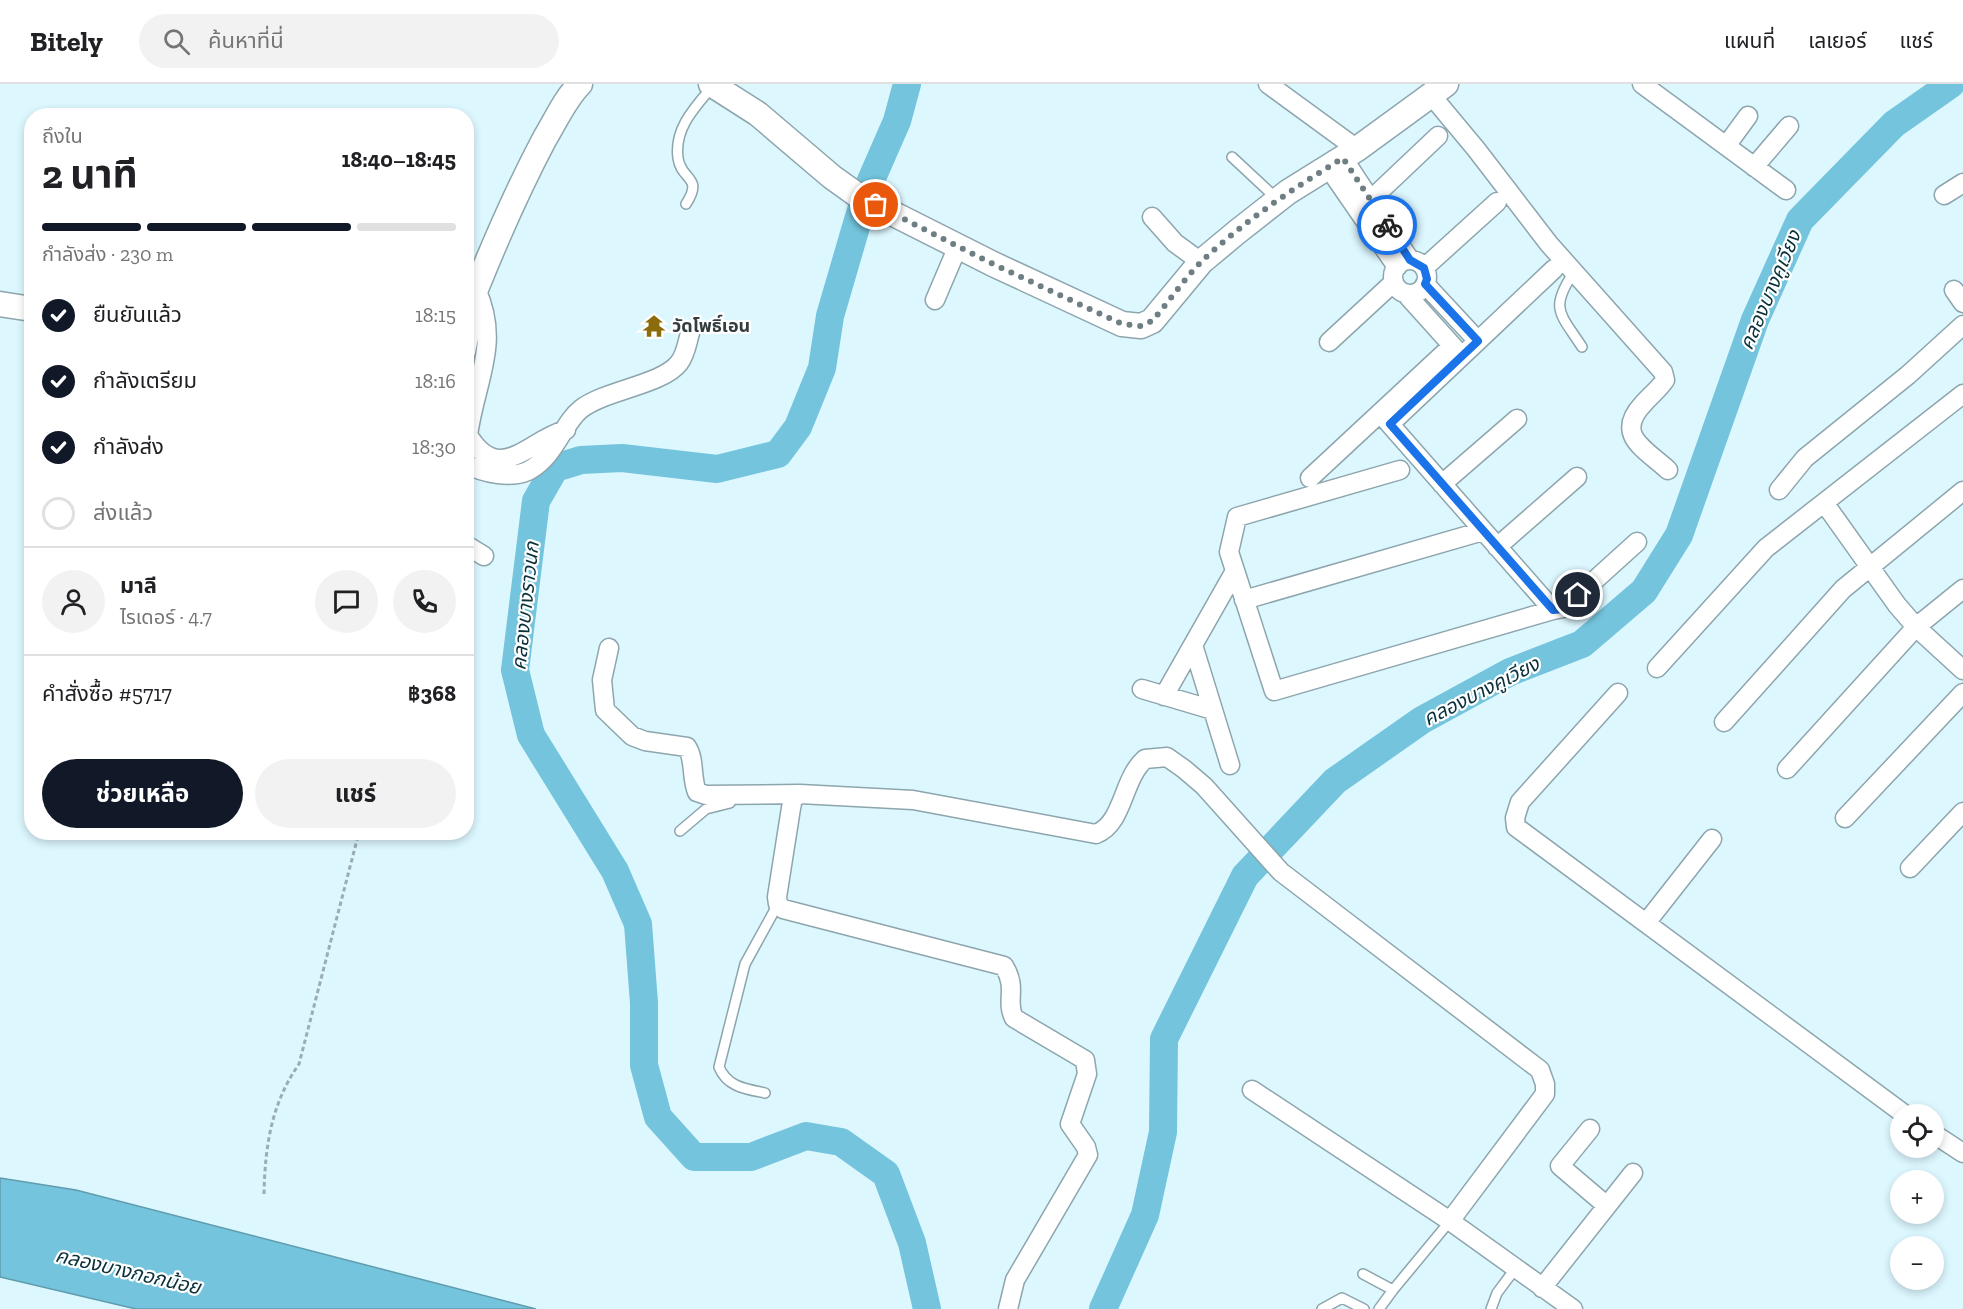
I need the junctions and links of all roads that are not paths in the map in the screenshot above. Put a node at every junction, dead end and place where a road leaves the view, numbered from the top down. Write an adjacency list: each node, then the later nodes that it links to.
1 (580, 84): 26 (street)
2 (1268, 84): 11 (street)
3 (1642, 84): 9 (street)
4 (712, 85): 18 (lane); 21 (street)
5 (1438, 90): 11 (street); 24 (street)
6 (1748, 116): 9 (street)
7 (1789, 126): 12 (street)
8 (1438, 136): 19 (street)
9 (1726, 146): 12 (street)
10 (1232, 157): 16 (lane)
11 (1342, 158): 16 (street); 19 (street)
12 (1754, 167): 14 (street)
13 (1963, 183): 15 (street)
14 (1786, 190)
15 (1944, 195)
16 (1278, 200): 22 (street)
17 (1497, 202): 25 (street)
18 (686, 204)
19 (1364, 206): 25 (street)
20 (1152, 217): 22 (street)
21 (958, 246): 22 (street); 28 (street)
22 (1201, 262)
23 (1554, 269): 33 (street)
24 (1574, 272): 35 (lane); 45 (street)
25 (1409, 276): 33 (street); 34 (street); 36 (street)
26 (474, 287)
27 (474, 299): 38 (street)
28 (935, 300)
29 (0, 304): 30 (street)
30 (24, 308)
31 (1963, 326): 49 (street)
32 (690, 333): 41 (street)
33 (1478, 341): 36 (street)
34 (1329, 342)
35 (1582, 347)
36 (1457, 351): 40 (street)
37 (1963, 394): 51 (street)
38 (474, 405)
39 (1517, 418): 48 (street)
40 (1385, 419): 46 (street); 48 (street)
41 (566, 430): 42 (street); 43 (street)
42 (474, 445)
43 (474, 466)
44 (1400, 470): 58 (street)
45 (1668, 470)
46 (1310, 477)
47 (1577, 477): 54 (street)
48 (1442, 484): 52 (street)
49 (1779, 490)
50 (1963, 491): 57 (street)
51 (1825, 504): 57 (street); 65 (street)
52 (1483, 531): 54 (street); 60 (street)
53 (1637, 542): 61 (street)
54 (1497, 547): 61 (street)
55 (474, 550): 56 (street)
56 (484, 556)
57 (1869, 569): 62 (street); 72 (street)
58 (1235, 571): 60 (street); 63 (street)
59 (1963, 590): 62 (street)
60 (1244, 600): 61 (street)
61 (1553, 610)
62 (1916, 627): 66 (street); 74 (street)
63 (1193, 645): 70 (street); 71 (street)
64 (609, 648): 76 (street)
65 (1656, 668)
66 (1963, 670)
67 (1142, 689): 70 (street)
68 (1618, 693): 83 (street)
69 (1963, 693): 78 (street)
70 (1164, 696): 71 (street)
71 (1213, 710): 73 (street)
72 (1724, 723)
73 (1230, 765)
74 (1787, 769)
75 (800, 794): 76 (street); 82 (street); 92 (street)
76 (761, 795): 79 (lane)
77 (1963, 812): 81 (street)
78 (1845, 818)
79 (680, 831)
80 (1712, 839): 83 (street)
81 (1910, 868)
82 (778, 904): 85 (lane); 97 (street)
83 (1646, 923): 86 (street)
84 (1252, 1090): 92 (street)
85 (765, 1093)
86 (1890, 1104)
87 (1590, 1129): 91 (street)
88 (1944, 1141): 89 (street)
89 (1963, 1154)
90 (1633, 1173): 91 (street)
91 (1607, 1206): 95 (street)
92 (1450, 1221): 93 (street); 96 (lane)
93 (1515, 1269): 95 (street); 101 (lane)
94 (1363, 1274): 96 (lane)
95 (1542, 1288): 102 (street)
96 (1393, 1290): 100 (lane)
97 (1008, 1309)
98 (1322, 1309): 99 (lane)
99 (1364, 1309)
100 (1379, 1309)
101 (1491, 1309)
102 (1573, 1309)

